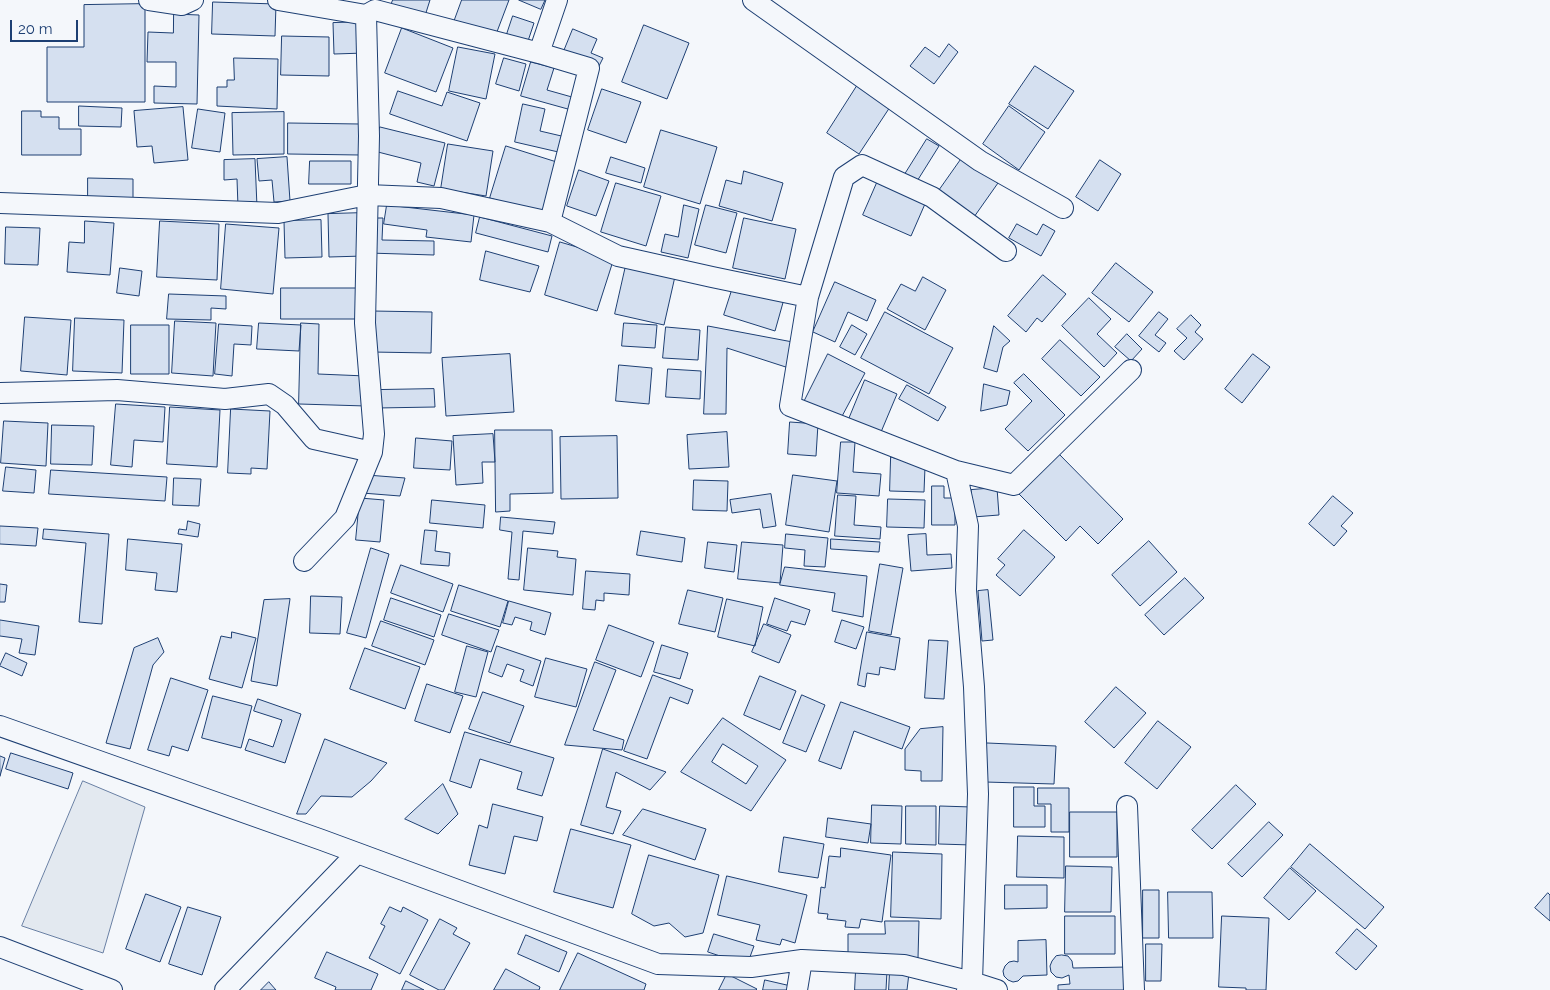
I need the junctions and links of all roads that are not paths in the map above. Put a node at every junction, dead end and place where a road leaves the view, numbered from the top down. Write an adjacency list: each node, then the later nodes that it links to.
1 (149, 0): 2 (street)
2 (193, 0)
3 (278, 0): 6 (street)
4 (557, 0): 7 (street)
5 (753, 0): 10 (street)
6 (366, 14): 7 (street); 8 (street)
7 (539, 52): 11 (street)
8 (367, 194): 9 (street); 11 (street); 16 (street)
9 (0, 203)
10 (1063, 208)
11 (550, 222): 13 (street)
12 (1006, 251): 13 (street)
13 (808, 297): 17 (street)
14 (1131, 370): 17 (street)
15 (0, 392): 16 (street)
16 (372, 452): 18 (street)
17 (956, 471): 24 (street)
18 (304, 561)
19 (0, 726): 21 (street)
20 (1127, 806): 29 (street)
21 (357, 853): 23 (street); 26 (street)
22 (0, 947): 25 (street)
23 (802, 960): 24 (street); 27 (street)
24 (970, 986): 28 (street)
25 (112, 990)
26 (225, 990)
27 (797, 990)
28 (997, 990)
29 (1134, 990)

